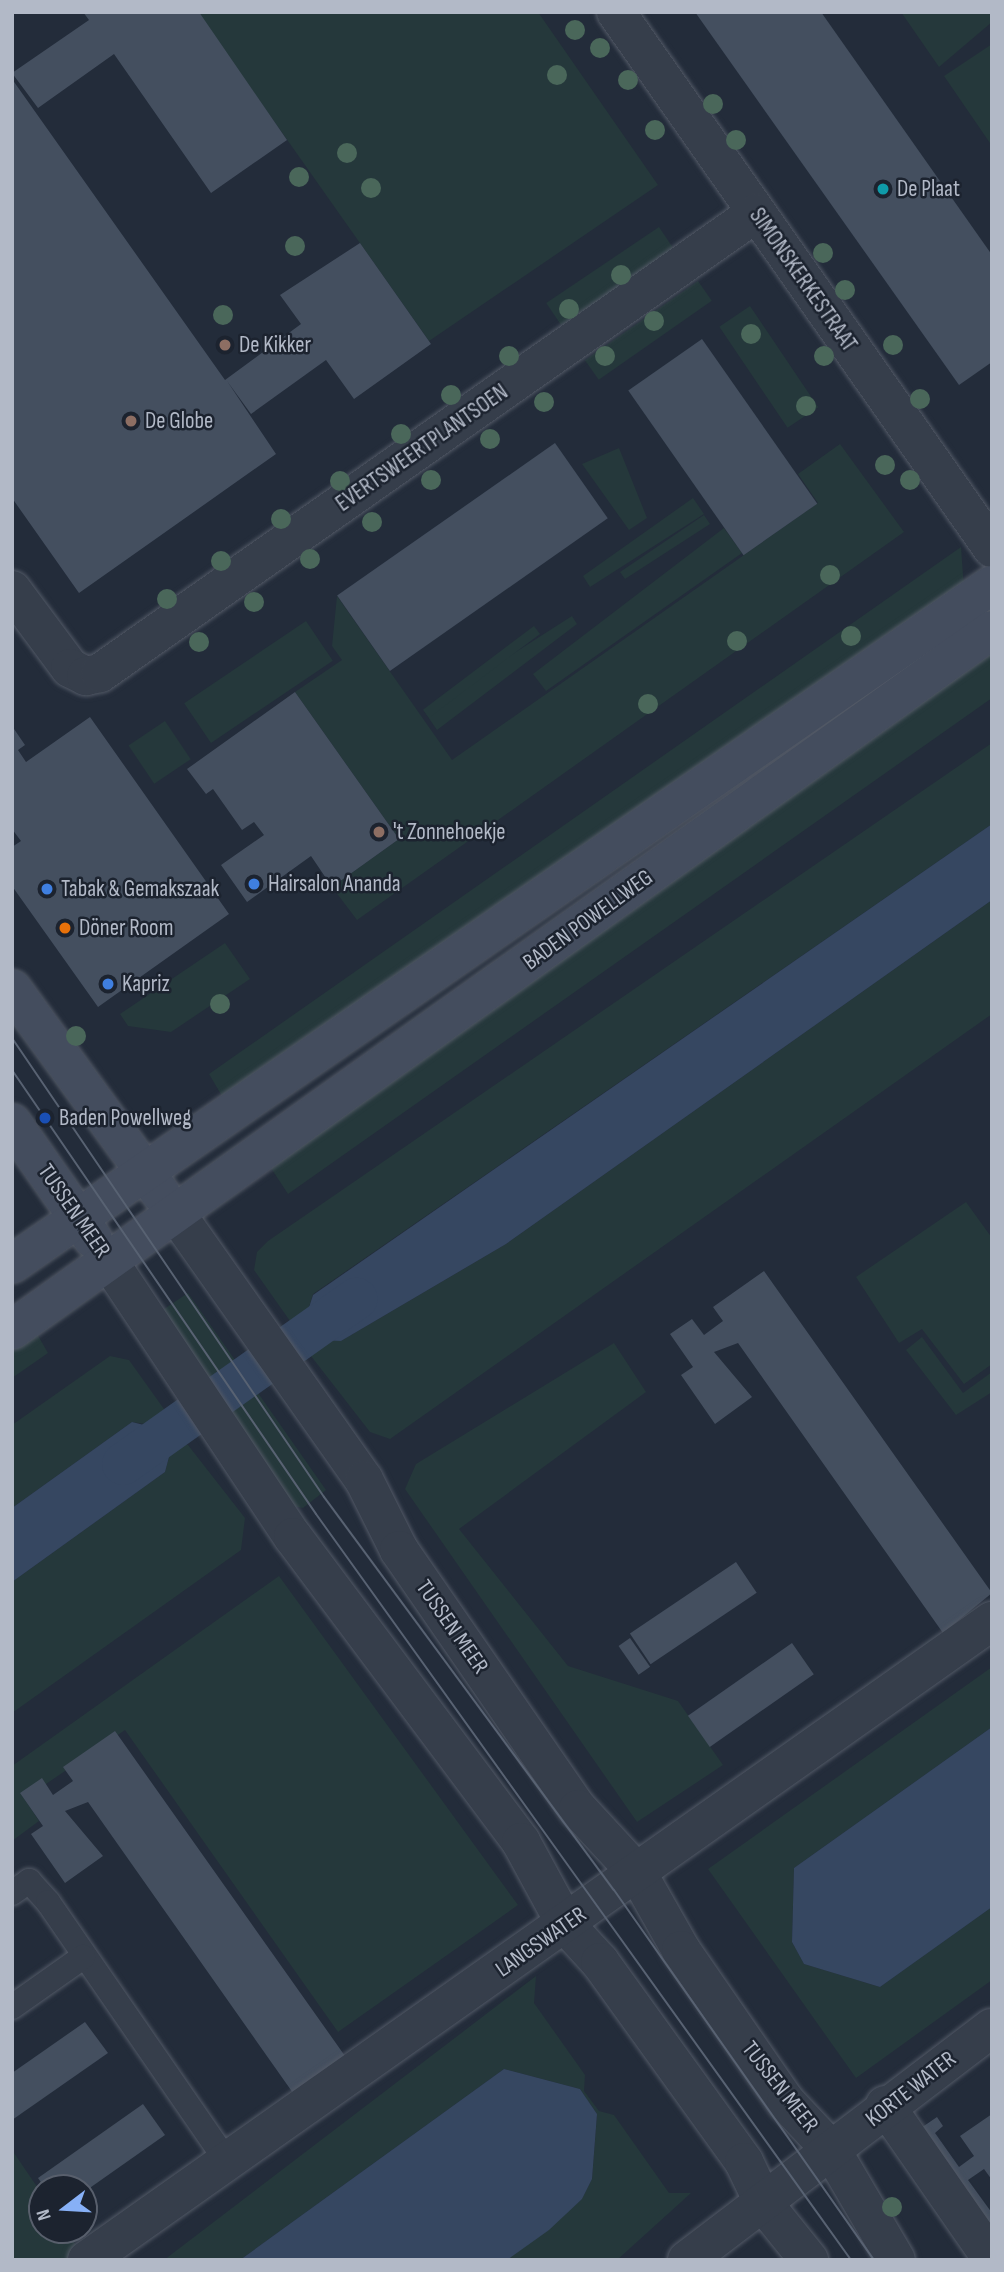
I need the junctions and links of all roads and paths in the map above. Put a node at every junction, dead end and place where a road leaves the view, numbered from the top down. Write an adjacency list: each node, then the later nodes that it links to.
1 (616, 12): 2 (street, SIMONSKERKESTRAAT)
2 (756, 214): 3 (street, SIMONSKERKESTRAAT); 5 (street, EVERTSWEERTPLANTSOEN)
3 (992, 548)
4 (992, 585): 9 (main road, BADEN POWELLWEG)
5 (12, 590)
6 (992, 631): 10 (main road, BADEN POWELLWEG)
7 (12, 989): 9 (main road, TUSSEN MEER)
8 (12, 1123): 11 (main road, TUSSEN MEER)
9 (147, 1173): 10 (main road, TUSSEN MEER); 11 (main road, BADEN POWELLWEG)
10 (177, 1215): 12 (main road, BADEN POWELLWEG); 16 (street, TUSSEN MEER)
11 (79, 1218): 12 (main road, TUSSEN MEER); 13 (main road, BADEN POWELLWEG)
12 (110, 1263): 14 (main road, BADEN POWELLWEG); 18 (street, TUSSEN MEER)
13 (12, 1264)
14 (12, 1330)
15 (992, 1621): 16 (street, LANGSWATER)
16 (638, 1874): 18 (street, LANGSWATER); 23 (street, TUSSEN MEER)
17 (12, 1893): 19 (lane)
18 (566, 1925): 24 (street, LANGSWATER); 25 (street, TUSSEN MEER)
19 (83, 1957): 20 (lane); 24 (lane)
20 (12, 2007)
21 (992, 2028): 22 (street, KORTE WATER)
22 (885, 2105): 23 (street, KORTE WATER); 26 (street)
23 (832, 2151): 25 (street, KORTE WATER); 30 (street, TUSSEN MEER)
24 (225, 2159): 27 (street, LANGSWATER)
25 (764, 2204): 28 (street, KORTE WATER); 29 (street, TUSSEN MEER)
26 (992, 2259)
27 (87, 2260)
28 (687, 2260)
29 (809, 2260)
30 (896, 2260)

